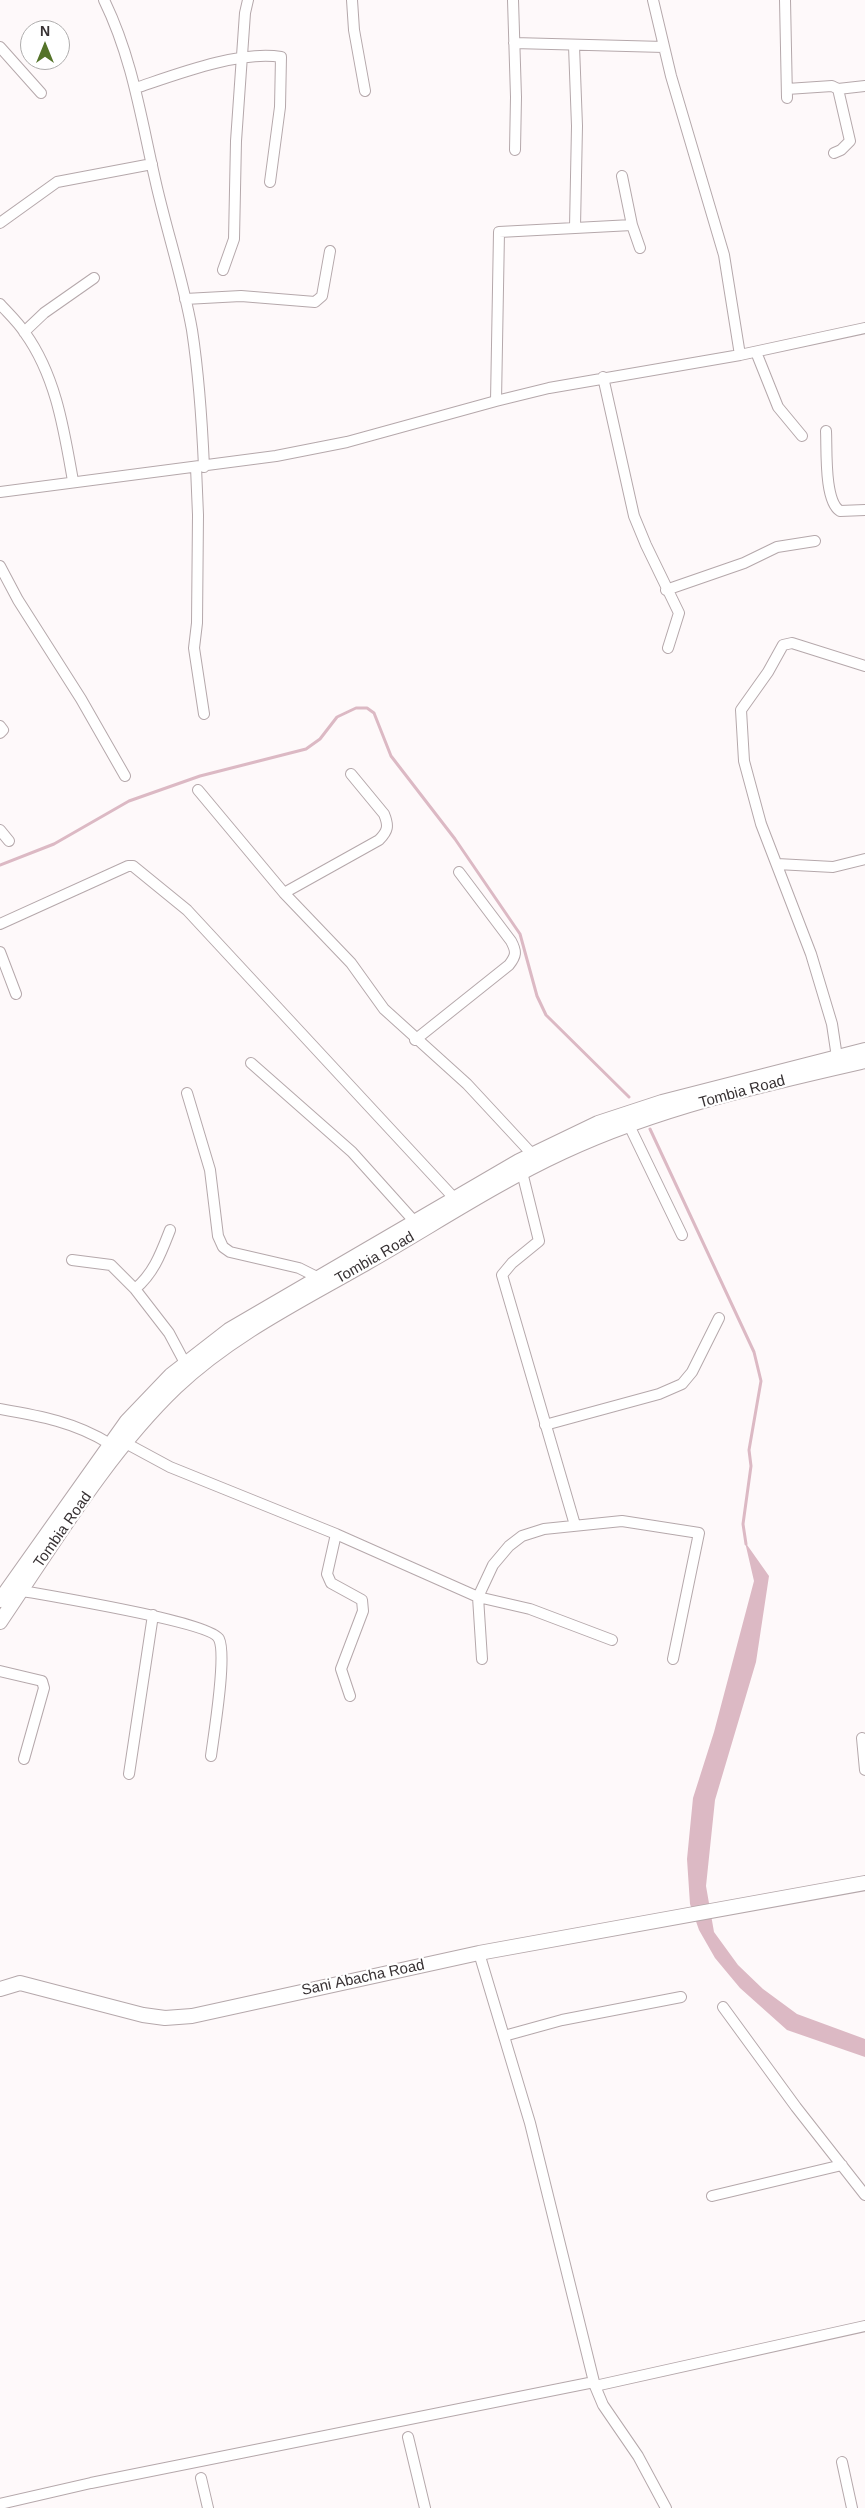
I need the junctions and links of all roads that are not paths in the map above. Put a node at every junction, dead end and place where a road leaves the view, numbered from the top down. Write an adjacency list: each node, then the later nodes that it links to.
1 (104, 0): 13 (street)
2 (248, 0): 11 (street)
3 (352, 0): 15 (street)
4 (513, 0): 7 (street)
5 (654, 0): 9 (street)
6 (785, 0): 14 (street)
7 (514, 43): 8 (street); 17 (street)
8 (574, 46): 9 (street); 24 (street)
9 (664, 46): 34 (street)
10 (0, 47): 16 (street)
11 (242, 59): 13 (street); 21 (street); 27 (street)
12 (865, 86): 14 (street)
13 (136, 88): 19 (street)
14 (838, 88): 18 (street)
15 (365, 92)
16 (40, 93)
17 (515, 150)
18 (834, 153)
19 (152, 164): 22 (street); 29 (street)
20 (622, 176): 23 (street)
21 (270, 182)
22 (0, 223)
23 (632, 225): 24 (street); 25 (street)
24 (575, 227): 36 (street)
25 (640, 248)
26 (330, 251): 29 (street)
27 (223, 270)
28 (94, 278): 32 (street)
29 (185, 299): 39 (street)
30 (2, 309): 32 (street)
31 (865, 328): 33 (street)
32 (24, 332): 40 (street)
33 (756, 352): 34 (street); 38 (street)
34 (740, 355): 35 (street)
35 (603, 377): 36 (street); 45 (street)
36 (496, 400): 39 (street)
37 (826, 431): 42 (street)
38 (802, 436)
39 (200, 467): 40 (street); 48 (street)
40 (73, 481): 41 (street)
41 (0, 492)
42 (865, 510)
43 (815, 541): 45 (street)
44 (0, 566): 52 (street)
45 (666, 590): 46 (street)
46 (668, 648)
47 (865, 666): 57 (street)
48 (204, 714)
49 (0, 726): 50 (street)
50 (0, 733)
51 (351, 774): 59 (street)
52 (125, 776)
53 (198, 790): 59 (street)
54 (0, 830): 55 (street)
55 (9, 841)
56 (865, 860): 57 (street)
57 (777, 864): 66 (street)
58 (459, 872): 63 (street)
59 (284, 893): 63 (street)
60 (0, 924): 72 (street)
61 (0, 952): 62 (street)
62 (16, 994)
63 (415, 1040): 70 (street)
64 (865, 1050): 66 (main road, Tombia Road)
65 (865, 1061): 66 (main road, Tombia Road)
66 (838, 1062): 69 (main road, Tombia Road)
67 (251, 1063): 73 (street)
68 (187, 1093): 77 (street)
69 (626, 1119): 70 (main road, Tombia Road); 71 (main road, Tombia Road); 75 (street)
70 (532, 1154): 71 (main road, Tombia Road)
71 (520, 1167): 72 (main road, Tombia Road); 82 (street); 83 (main road, Tombia Road)
72 (455, 1199): 73 (main road, Tombia Road)
73 (414, 1221): 77 (main road, Tombia Road)
74 (170, 1230): 78 (street)
75 (682, 1235)
76 (72, 1260): 78 (street)
77 (317, 1277): 80 (main road, Tombia Road)
78 (135, 1289): 80 (street)
79 (719, 1318): 82 (street)
80 (185, 1363): 83 (main road, Tombia Road)
81 (0, 1409): 83 (street)
82 (545, 1426): 84 (street)
83 (117, 1441): 85 (street); 86 (main road, Tombia Road)
84 (575, 1525): 87 (street); 93 (street)
85 (336, 1534): 87 (street); 95 (street)
86 (15, 1589): 88 (main road, Tombia Road); 89 (street); 90 (main road, Tombia Road)
87 (478, 1597): 91 (street); 92 (street)
88 (0, 1600)
89 (153, 1616): 97 (street); 100 (street)
90 (0, 1622)
91 (612, 1640)
92 (482, 1658)
93 (673, 1659)
94 (0, 1671): 98 (street)
95 (350, 1696)
96 (862, 1738): 99 (street)
97 (211, 1756)
98 (24, 1759)
99 (865, 1770)
100 (130, 1774)
101 (865, 1883): 102 (main road, Sani Abacha Road)
102 (479, 1953): 103 (main road, Sani Abacha Road); 106 (street)
103 (0, 1989)
104 (681, 1997): 106 (street)
105 (723, 2006): 107 (street)
106 (504, 2036): 111 (street)
107 (842, 2165): 108 (street); 109 (street)
108 (865, 2194)
109 (712, 2196)
110 (865, 2326): 111 (street)
111 (594, 2384): 115 (street); 118 (street)
112 (408, 2437): 117 (street)
113 (842, 2462): 119 (street)
114 (201, 2478): 116 (street)
115 (0, 2504)
116 (208, 2508)
117 (425, 2508)
118 (666, 2508)
119 (852, 2508)

